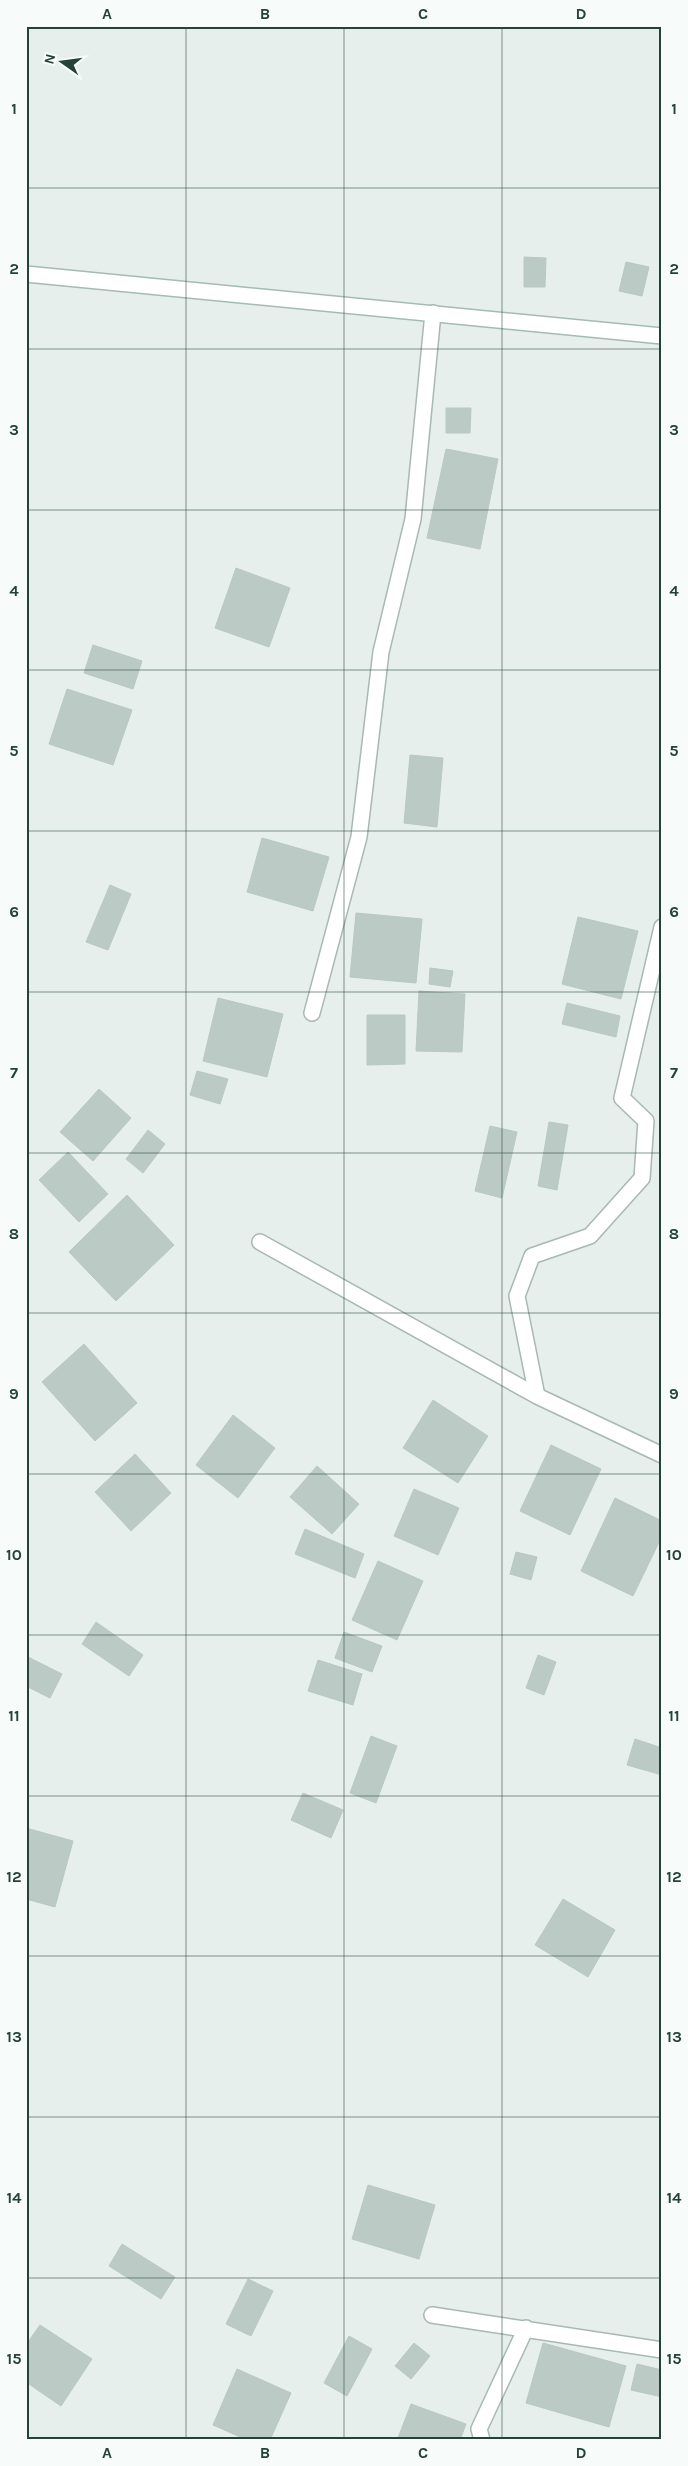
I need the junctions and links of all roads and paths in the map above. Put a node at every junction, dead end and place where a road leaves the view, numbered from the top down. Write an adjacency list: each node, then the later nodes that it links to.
1 (26, 274): 2 (street)
2 (433, 313): 3 (street); 5 (street)
3 (662, 336)
4 (662, 927): 7 (street)
5 (312, 1013)
6 (260, 1242): 7 (street)
7 (536, 1396): 8 (street)
8 (662, 1455)
9 (432, 2315): 10 (street)
10 (526, 2328): 11 (street); 12 (street)
11 (662, 2350)
12 (482, 2440)

